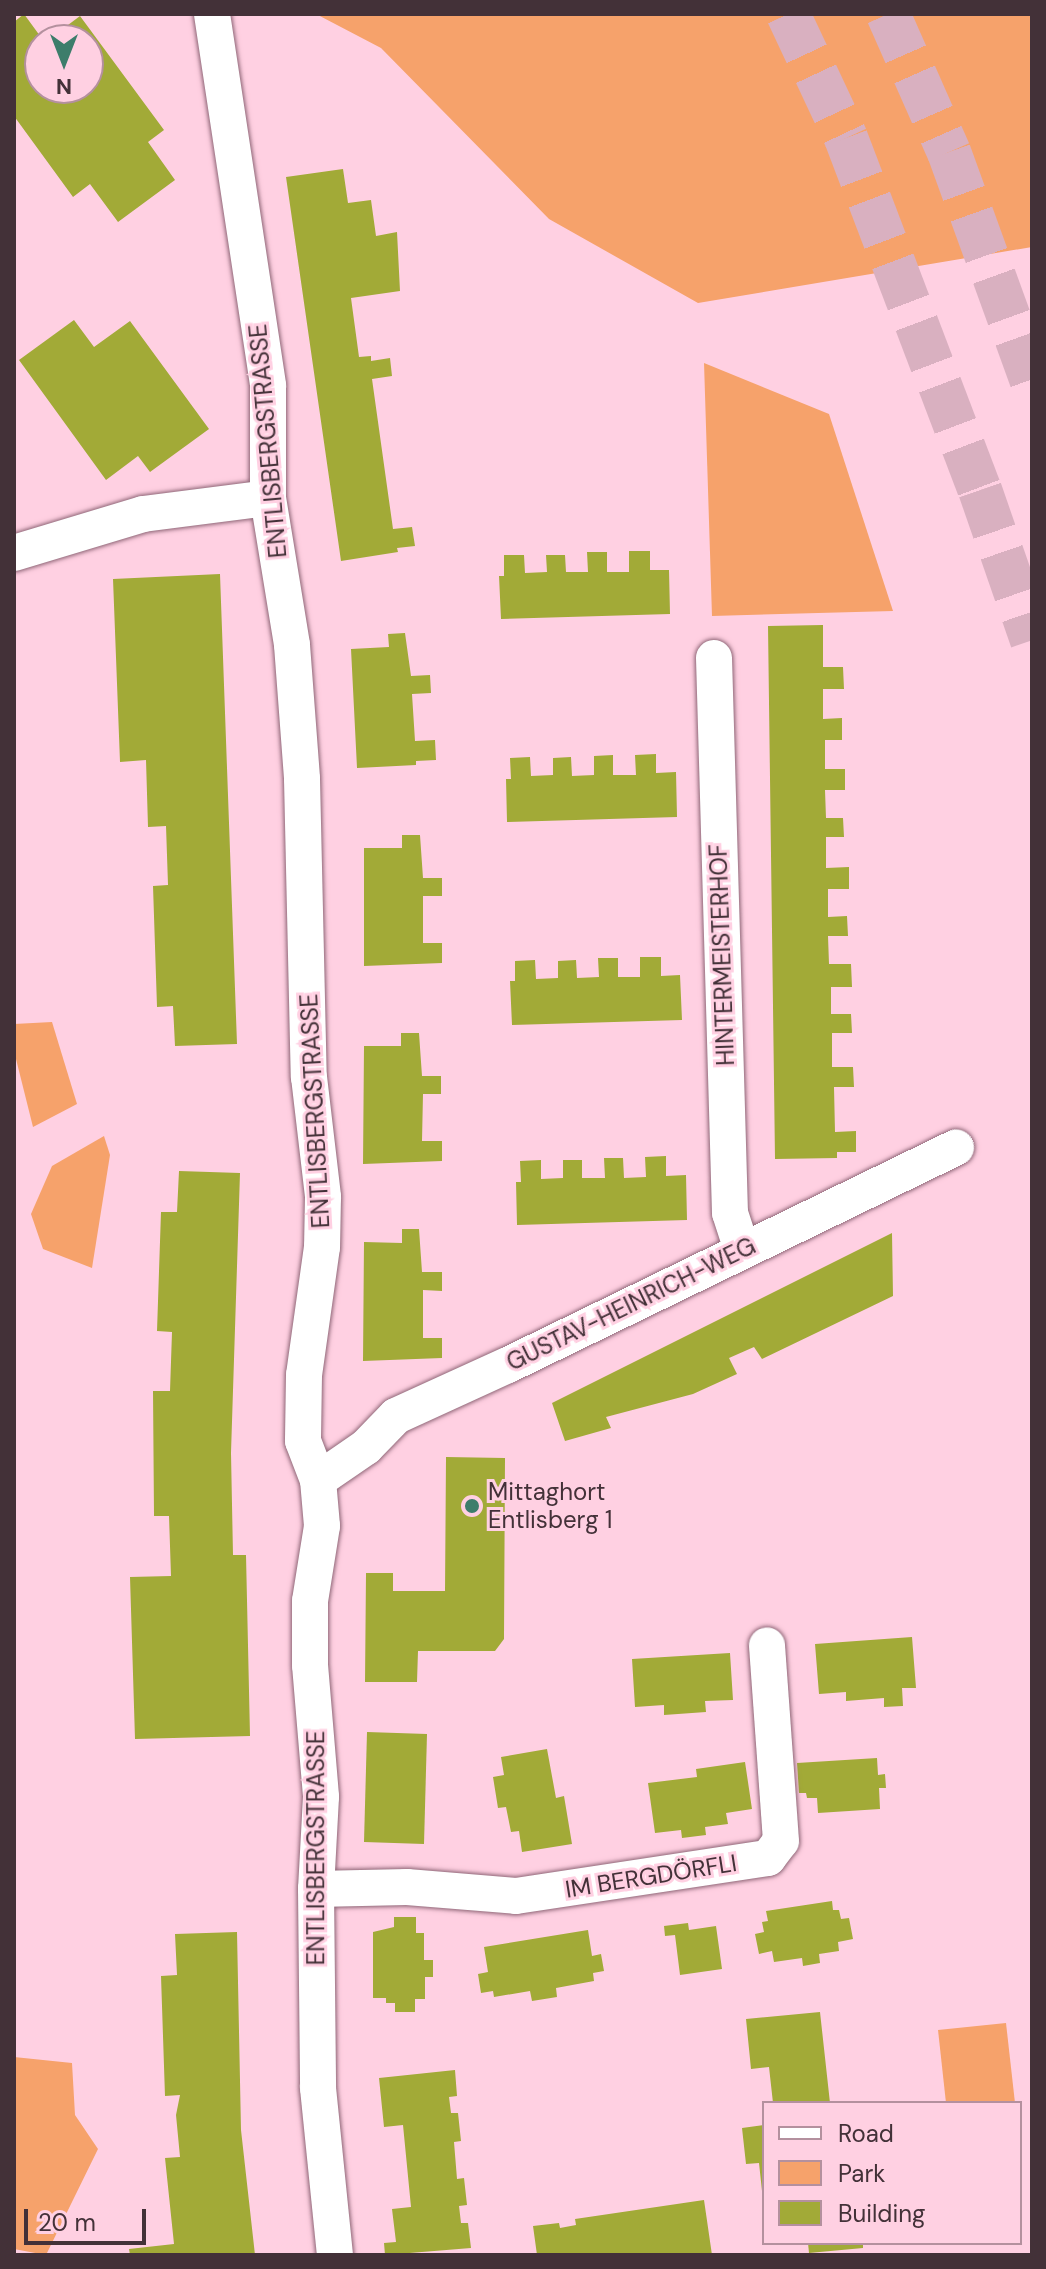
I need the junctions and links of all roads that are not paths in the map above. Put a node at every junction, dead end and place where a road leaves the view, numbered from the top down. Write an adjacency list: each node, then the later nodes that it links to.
1 (212, 14): 2 (street, ENTLISBERGSTRASSE)
2 (268, 498): 3 (street); 7 (street, ENTLISBERGSTRASSE)
3 (14, 553)
4 (714, 658): 6 (street, HINTERMEISTERHOF)
5 (956, 1147): 6 (street, GUSTAV-HEINRICH-WEG)
6 (742, 1249): 7 (street, GUSTAV-HEINRICH-WEG)
7 (318, 1480): 9 (street, ENTLISBERGSTRASSE)
8 (767, 1645): 9 (street, IM BERGDÖRFLI)
9 (316, 1889): 10 (street, ENTLISBERGSTRASSE)
10 (335, 2255)

